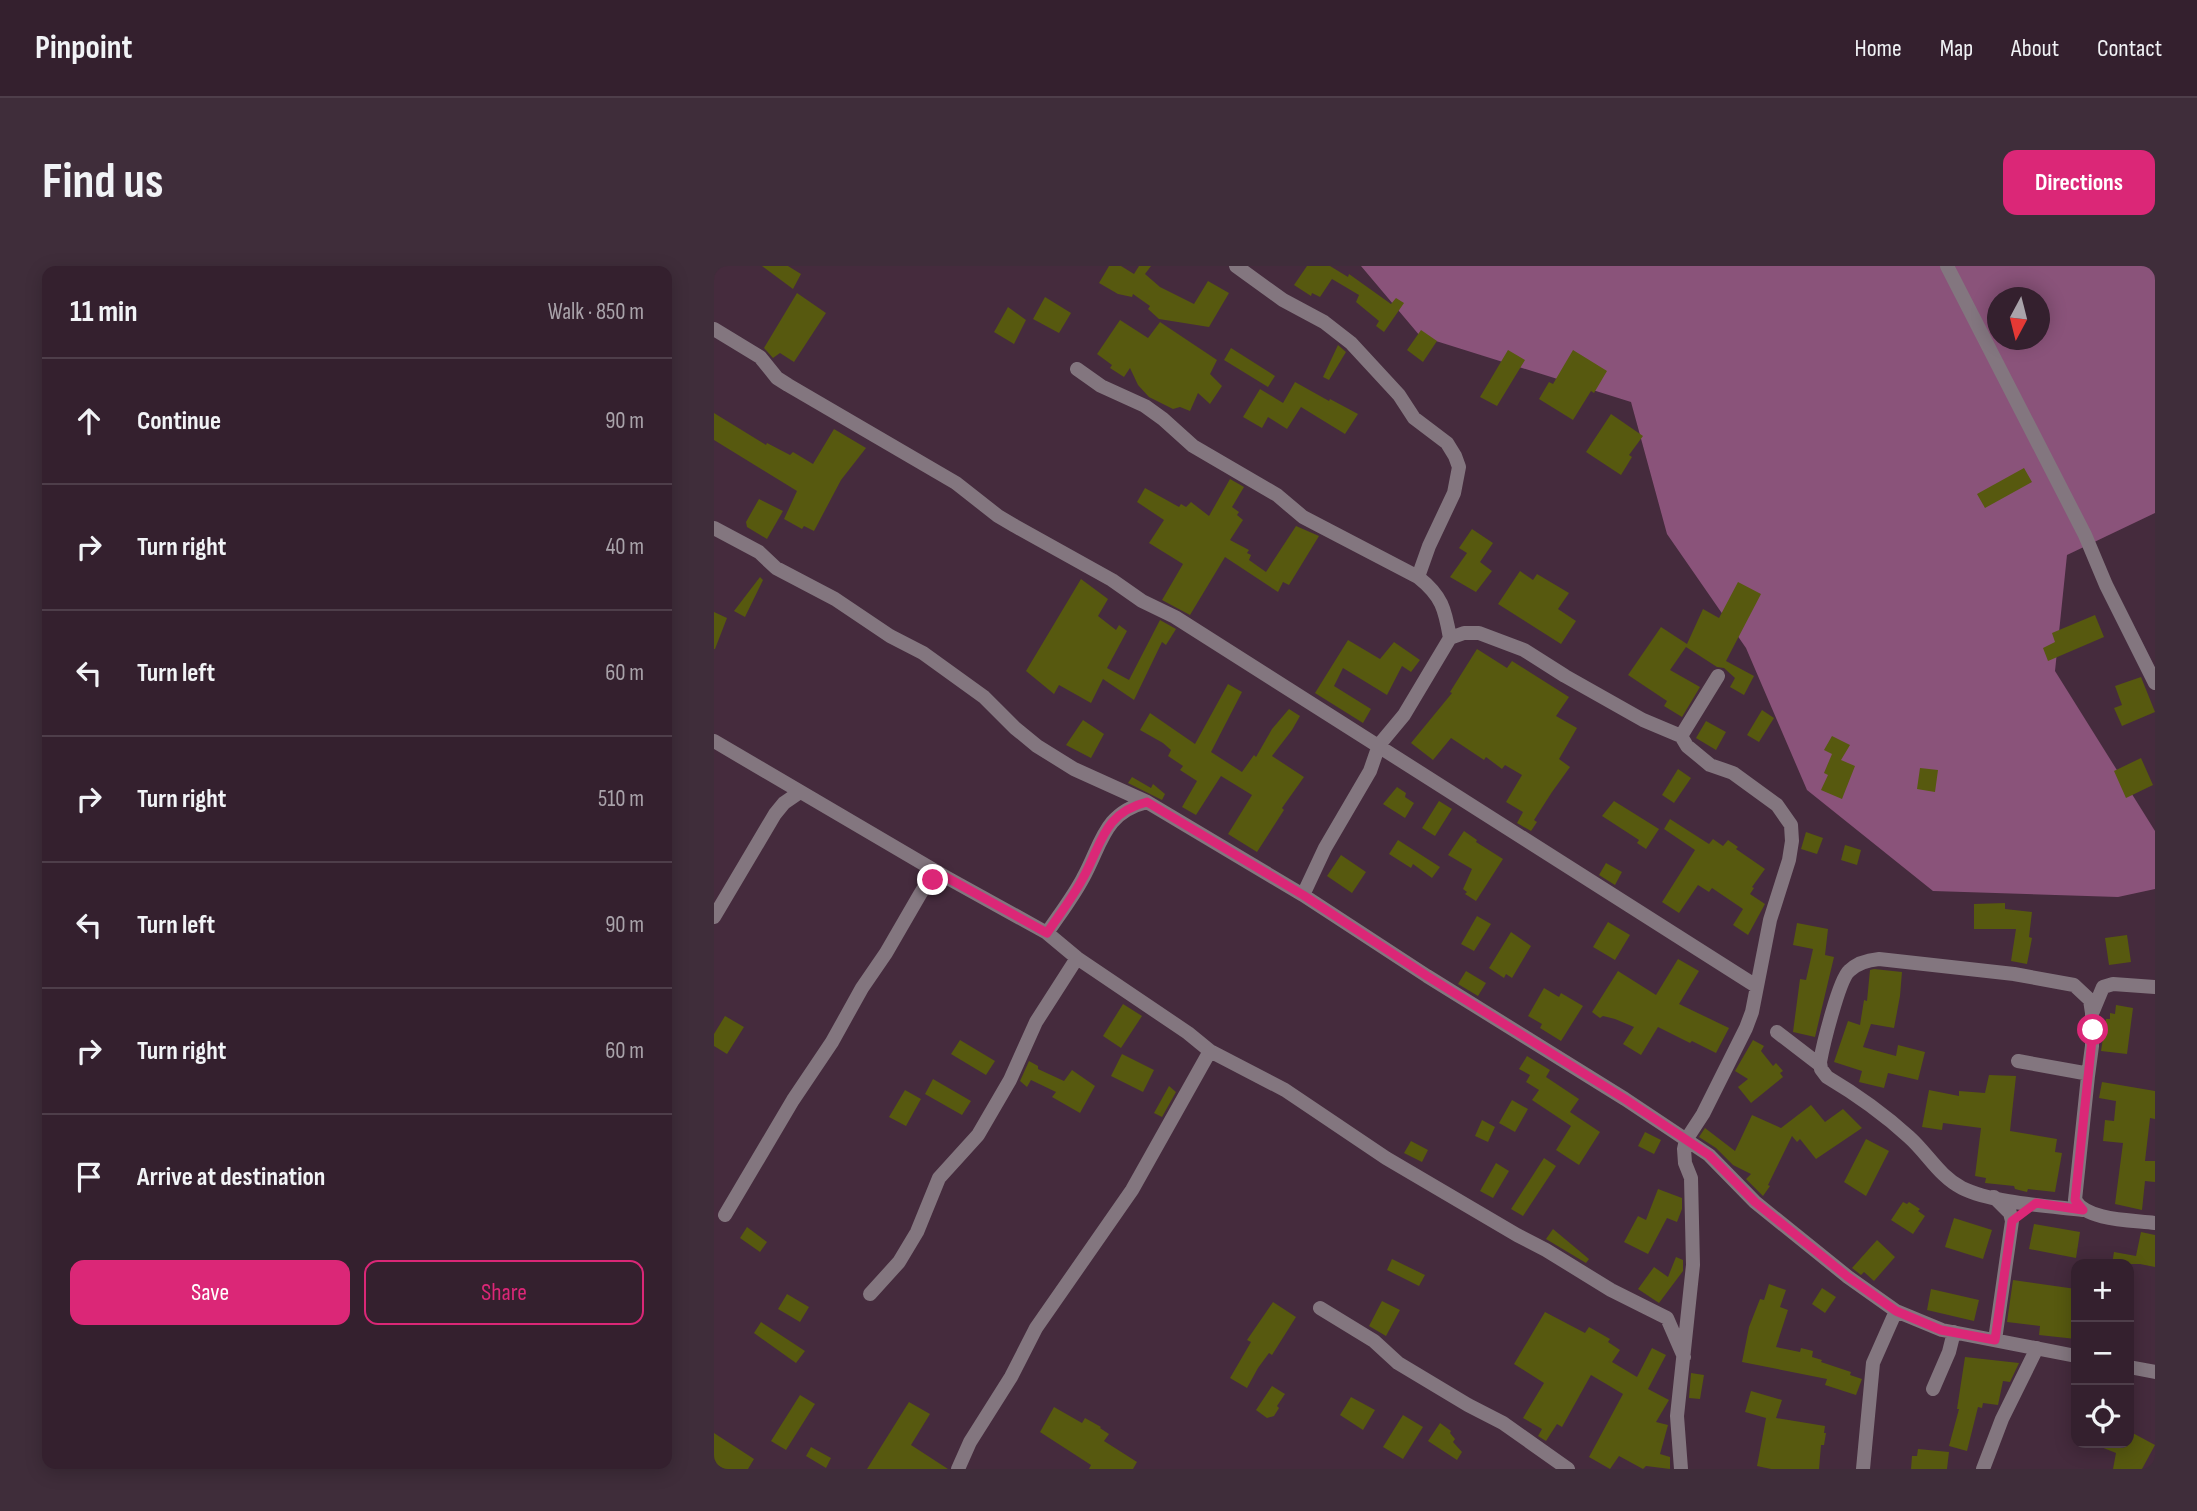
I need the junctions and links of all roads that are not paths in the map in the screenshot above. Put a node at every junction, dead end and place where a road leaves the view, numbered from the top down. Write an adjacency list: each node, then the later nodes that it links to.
1 (1236, 266): 6 (street)
2 (1947, 266): 9 (street)
3 (714, 329): 12 (street)
4 (1077, 369): 6 (street)
5 (714, 528): 14 (street)
6 (1418, 578): 7 (street)
7 (1450, 638): 10 (street); 12 (street)
8 (1718, 676): 10 (street)
9 (2155, 683)
10 (1681, 736): 20 (street)
11 (714, 741): 13 (street)
12 (1379, 746): 16 (street); 20 (street)
13 (800, 792): 15 (street); 17 (street)
14 (1147, 802): 16 (street); 18 (street)
15 (944, 876): 18 (street); 34 (street)
16 (1303, 895): 28 (street)
17 (714, 918)
18 (1047, 933): 19 (street)
19 (1077, 958): 24 (street); 37 (street)
20 (1756, 986): 28 (street)
21 (2155, 987): 22 (street)
22 (2092, 1013): 26 (street); 27 (street)
23 (1777, 1032): 26 (street)
24 (1210, 1051): 44 (street); 48 (street)
25 (2018, 1061): 27 (street)
26 (1820, 1065): 31 (street)
27 (2088, 1076): 33 (street)
28 (1686, 1140): 29 (street); 30 (street)
29 (1709, 1155): 30 (street); 39 (street)
30 (1691, 1178): 44 (street)
31 (1993, 1196): 32 (street); 35 (street)
32 (2036, 1203): 33 (street); 35 (street)
33 (2083, 1210): 36 (street)
34 (726, 1215)
35 (2012, 1221): 41 (street)
36 (2155, 1223)
37 (870, 1294)
38 (1320, 1308): 49 (street)
39 (1896, 1311): 40 (street); 51 (street)
40 (1954, 1332): 41 (street); 47 (street)
41 (1995, 1340): 42 (street)
42 (2036, 1348): 43 (street); 52 (street)
43 (2071, 1355)
44 (1685, 1359): 50 (street)
45 (2134, 1368): 46 (street)
46 (2155, 1372)
47 (1933, 1389)
48 (958, 1469)
49 (1569, 1469)
50 (1681, 1469)
51 (1863, 1469)
52 (1983, 1469)

